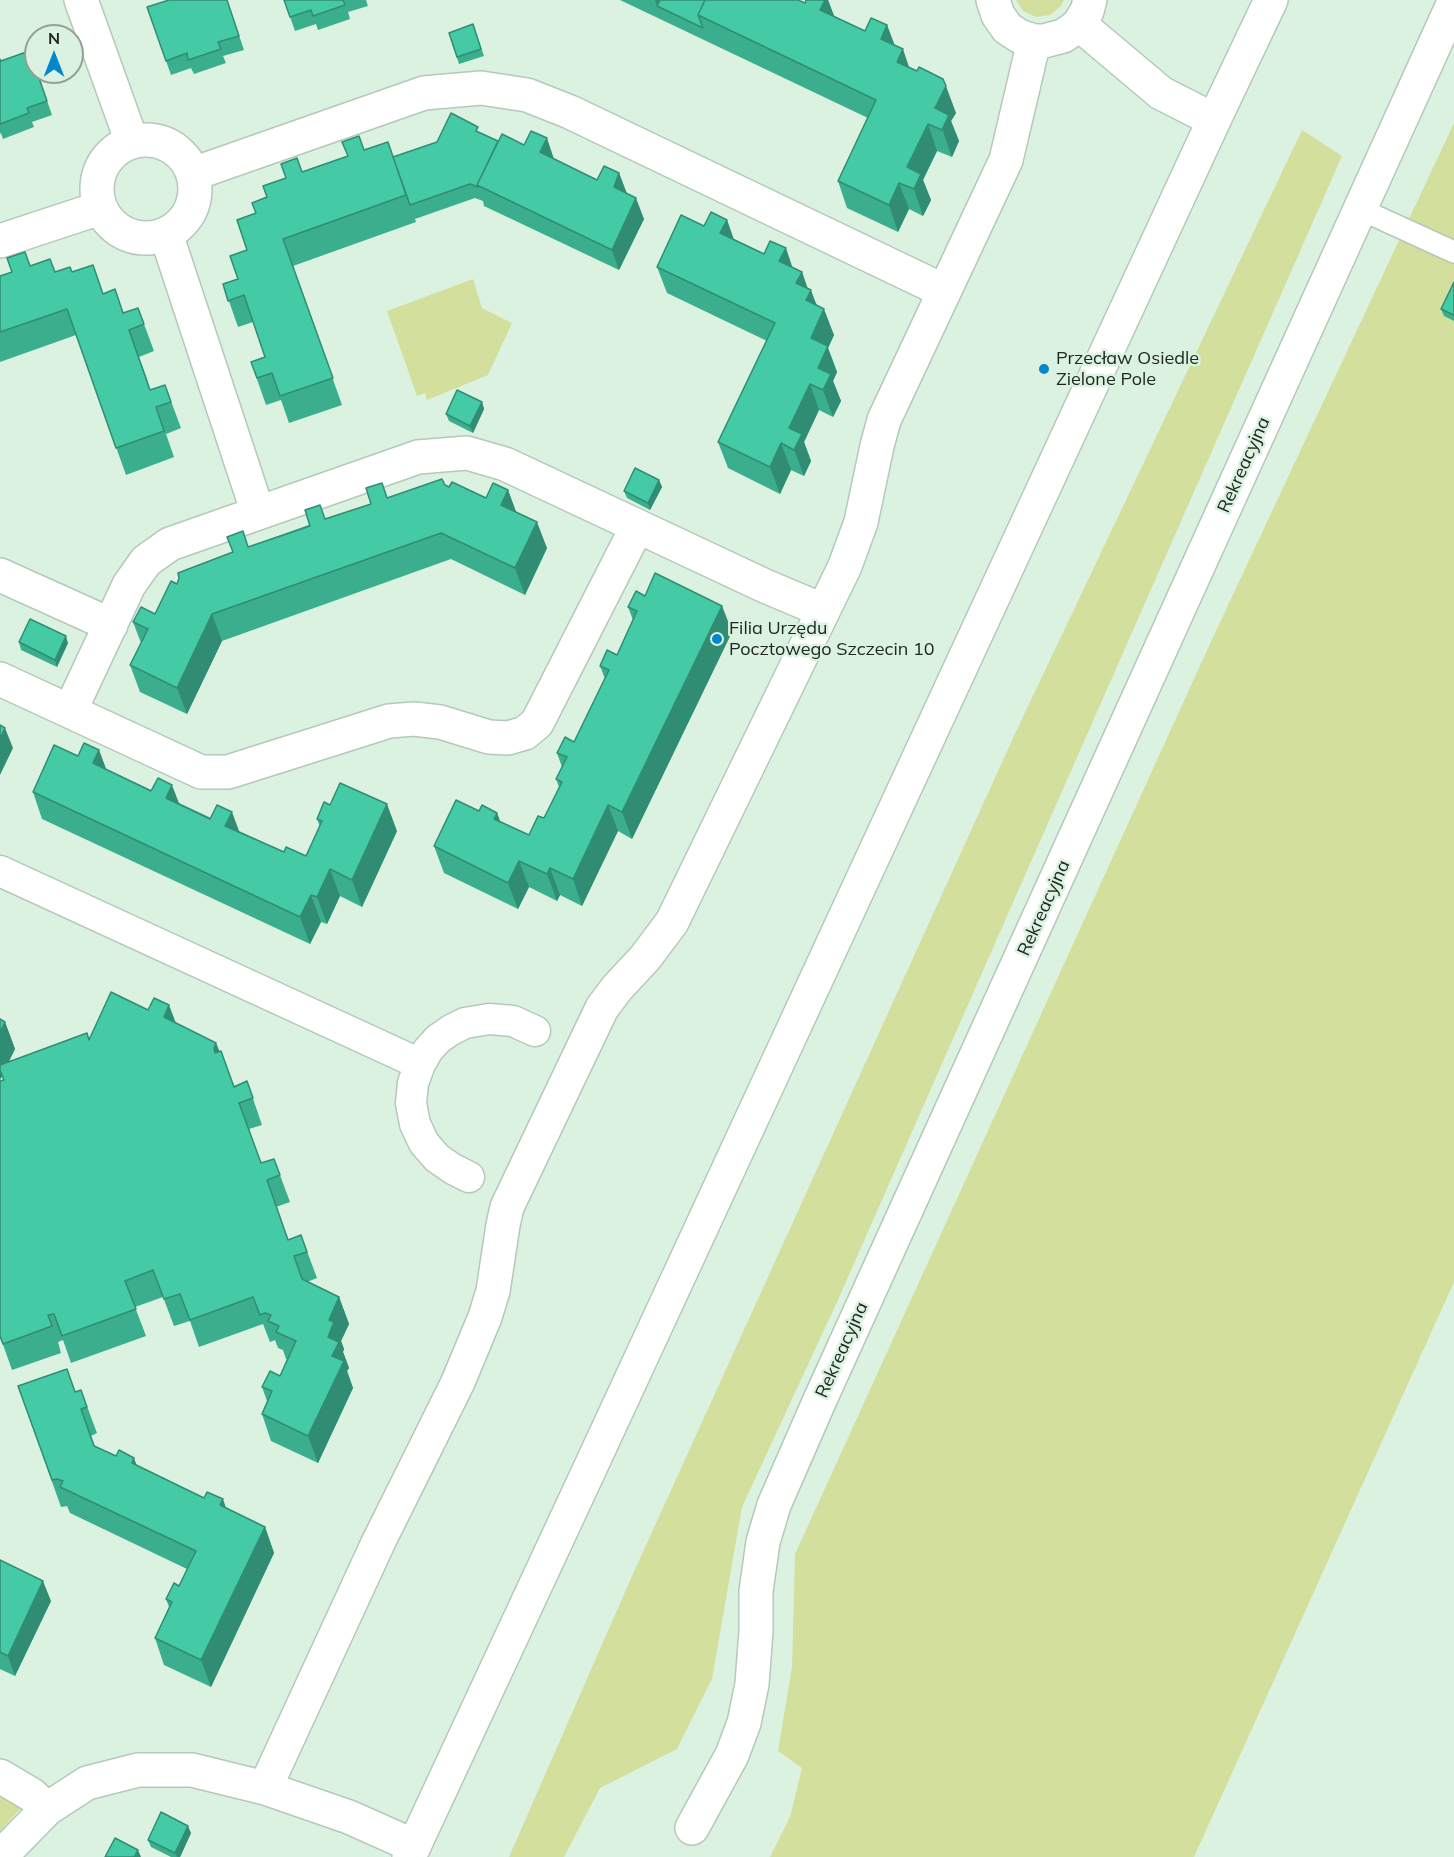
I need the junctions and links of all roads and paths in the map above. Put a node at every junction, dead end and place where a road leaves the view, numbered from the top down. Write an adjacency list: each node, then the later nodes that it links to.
1 (81, 0): 8 (street)
2 (993, 0): 6 (street)
3 (1271, 0): 7 (street)
4 (1454, 2): 11 (street, Rekreacyjna)
5 (1084, 12): 6 (street); 7 (street)
6 (1034, 41): 15 (street)
7 (1214, 120): 31 (street)
8 (132, 142): 9 (street); 10 (street)
9 (193, 174): 12 (street); 15 (street)
10 (100, 208): 12 (street); 13 (street)
11 (1360, 209): 14 (lane); 30 (street, Rekreacyjna)
12 (166, 234): 16 (street)
13 (0, 241)
14 (1454, 252)
15 (944, 291): 19 (street)
16 (258, 513): 17 (street); 20 (street)
17 (637, 526): 19 (street); 22 (street)
18 (0, 575): 20 (street)
19 (822, 610): 28 (street)
20 (111, 625): 22 (street)
21 (0, 679): 22 (street)
22 (70, 711)
23 (0, 871): 25 (street)
24 (535, 1031): 25 (street)
25 (420, 1064): 26 (street)
26 (470, 1177)
27 (0, 1776): 29 (street)
28 (265, 1788): 29 (street); 31 (street)
29 (47, 1809): 32 (street)
30 (692, 1828)
31 (411, 1851)
32 (0, 1857)

